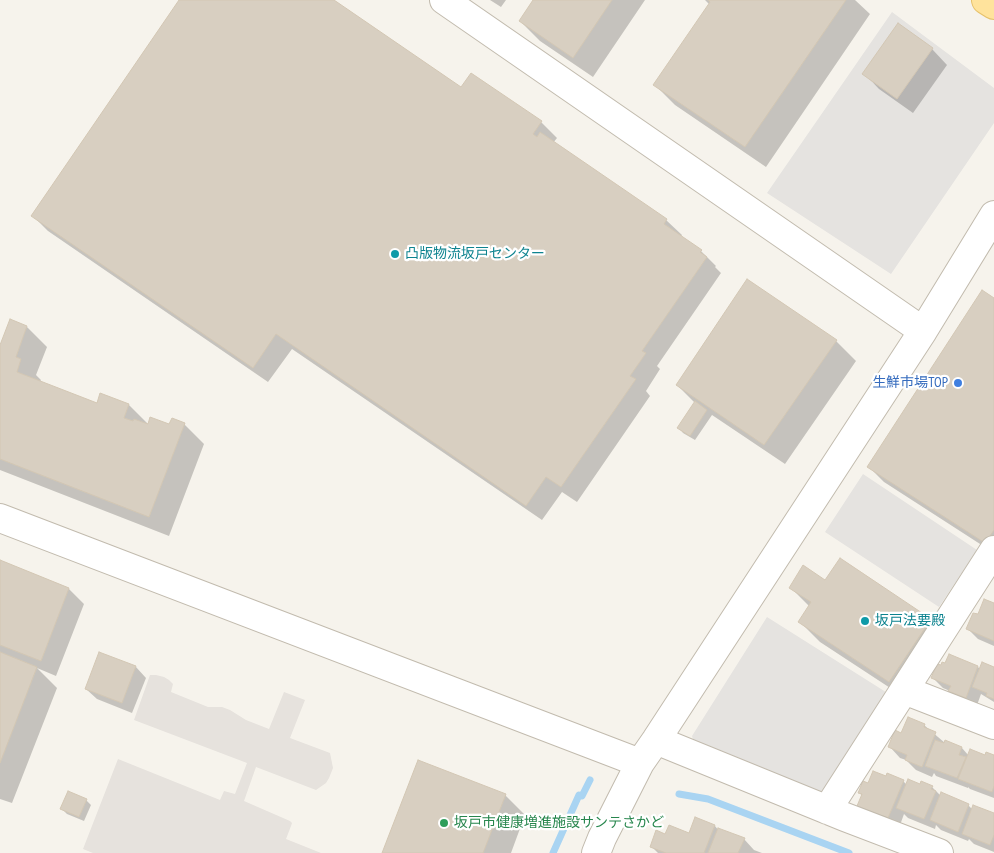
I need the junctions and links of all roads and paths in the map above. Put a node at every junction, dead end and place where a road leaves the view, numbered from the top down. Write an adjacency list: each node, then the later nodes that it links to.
1 (444, 0): 5 (street)
2 (986, 0): 3 (main road)
3 (994, 5)
4 (994, 215): 5 (street)
5 (923, 331): 10 (street)
6 (0, 518): 11 (street)
7 (989, 565): 8 (street)
8 (904, 690): 9 (street); 12 (street)
9 (994, 725)
10 (656, 740): 11 (street); 12 (street)
11 (640, 763): 13 (street)
12 (827, 810): 14 (street)
13 (596, 853)
14 (939, 853)

